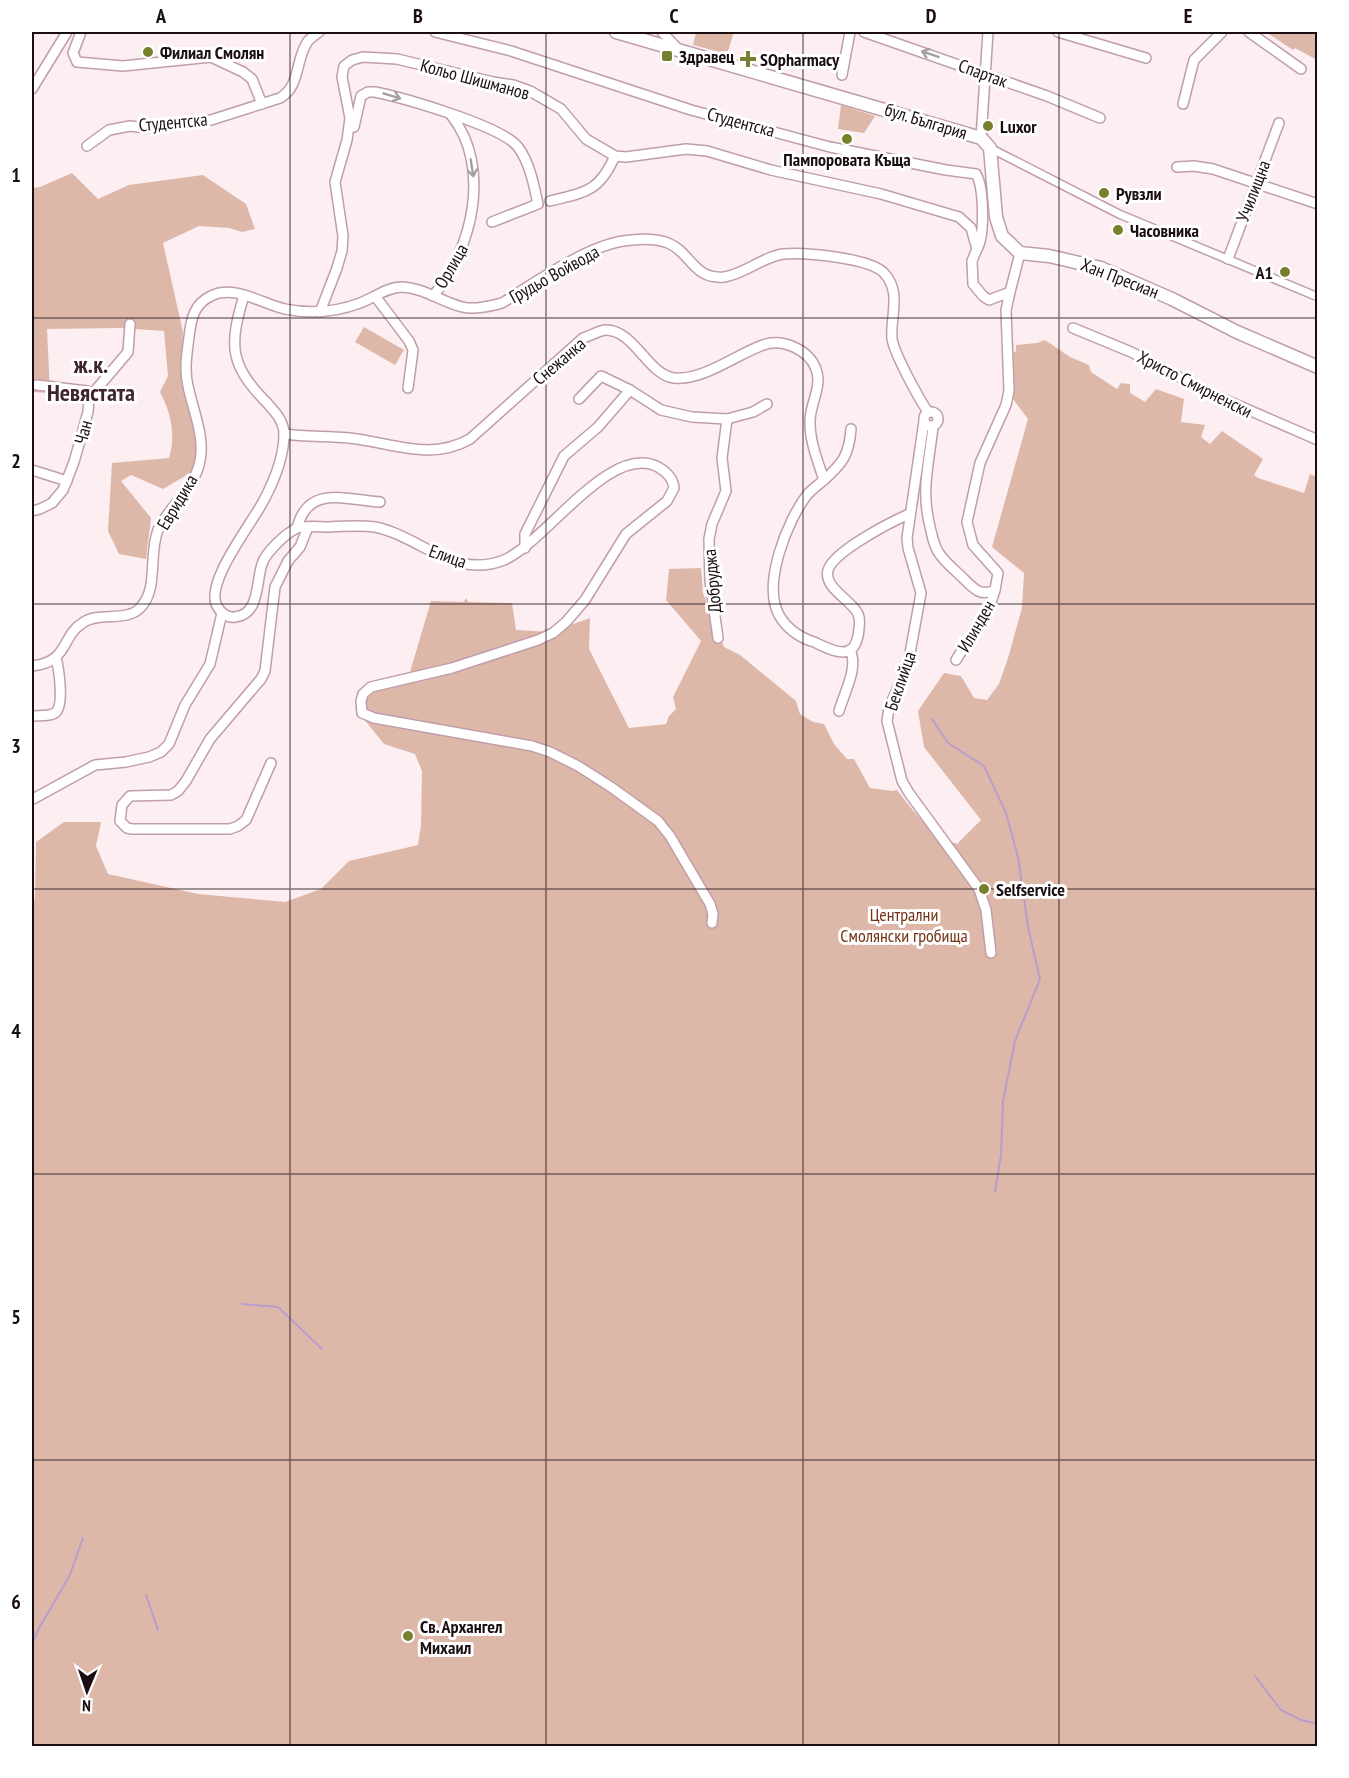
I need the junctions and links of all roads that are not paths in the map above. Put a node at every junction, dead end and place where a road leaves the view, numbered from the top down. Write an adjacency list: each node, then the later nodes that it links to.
1 (67, 32): 18 (street)
2 (81, 32): 19 (street)
3 (319, 32): 19 (street, Студентска)
4 (435, 32): 34 (street, Студентска)
5 (616, 32): 13 (street, бул. България)
6 (662, 32): 13 (street)
7 (850, 32): 17 (street)
8 (864, 32): 16 (street, Спартак, one-way to 8)
9 (988, 32): 16 (street)
10 (1058, 32): 14 (street)
11 (1222, 32): 20 (street)
12 (1249, 32): 15 (street)
13 (679, 50): 24 (street, бул. България)
14 (1146, 58)
15 (1301, 69)
16 (985, 73): 22 (street, Спартак); 24 (street)
17 (842, 75)
18 (32, 89)
19 (262, 104): 26 (street, Студентска)
20 (1183, 105)
21 (451, 115): 25 (street, one-way to 21); 33 (street); 40 (street, Орлица, one-way to 40)
22 (1100, 118)
23 (1279, 123): 30 (street, Училищна)
24 (981, 138): 27 (street, бул. България)
25 (347, 140): 28 (street, Кольо Шишманов); 42 (street, Кольо Шишманов)
26 (87, 146)
27 (990, 148): 35 (street); 36 (street, бул. България)
28 (615, 156): 31 (street); 34 (street)
29 (1177, 167): 30 (street)
30 (1256, 184): 32 (street); 36 (street, Училищна)
31 (550, 201)
32 (1317, 204)
33 (492, 222)
34 (977, 249): 37 (street)
35 (1018, 251): 37 (street); 45 (street, Хан Пресиан)
36 (1227, 259): 41 (street, бул. България)
37 (1010, 292): 66 (street)
38 (243, 295): 42 (street, Грудьо Войвода); 55 (street); 70 (street, Евридика)
39 (375, 296): 40 (street, Грудьо Войвода); 42 (street, Грудьо Войвода); 47 (street)
40 (433, 296): 53 (street, Грудьо Войвода)
41 (1317, 297)
42 (320, 312)
43 (130, 324): 49 (street, Чан)
44 (1073, 328): 56 (street, Христо Смирненски)
45 (1317, 367)
46 (37, 385): 49 (street)
47 (408, 388)
48 (630, 390): 50 (street); 52 (street); 65 (street)
49 (89, 398): 59 (street, Чан)
50 (579, 399)
51 (767, 404): 52 (street)
52 (727, 419): 68 (street, Добруджа)
53 (928, 420): 62 (street, Беклийца); 66 (street)
54 (851, 429): 58 (street)
55 (284, 434): 58 (street, Снежанка); 67 (street)
56 (1317, 440)
57 (32, 470): 59 (street)
58 (824, 480): 69 (street)
59 (67, 481): 61 (street, Чан)
60 (380, 502): 64 (street)
61 (32, 511)
62 (909, 514): 69 (street); 78 (street, Беклийца)
63 (308, 527): 64 (street, Елица); 65 (street, Елица); 75 (street)
64 (297, 528): 67 (street)
65 (525, 548): 77 (street, Елица)
66 (995, 590): 71 (street, Илинден)
67 (222, 613): 76 (street)
68 (718, 638)
69 (850, 650): 73 (street)
70 (56, 658): 72 (street); 74 (street)
71 (956, 660)
72 (32, 666)
73 (839, 711)
74 (32, 716)
75 (271, 763)
76 (33, 799)
77 (712, 923)
78 (991, 953)

